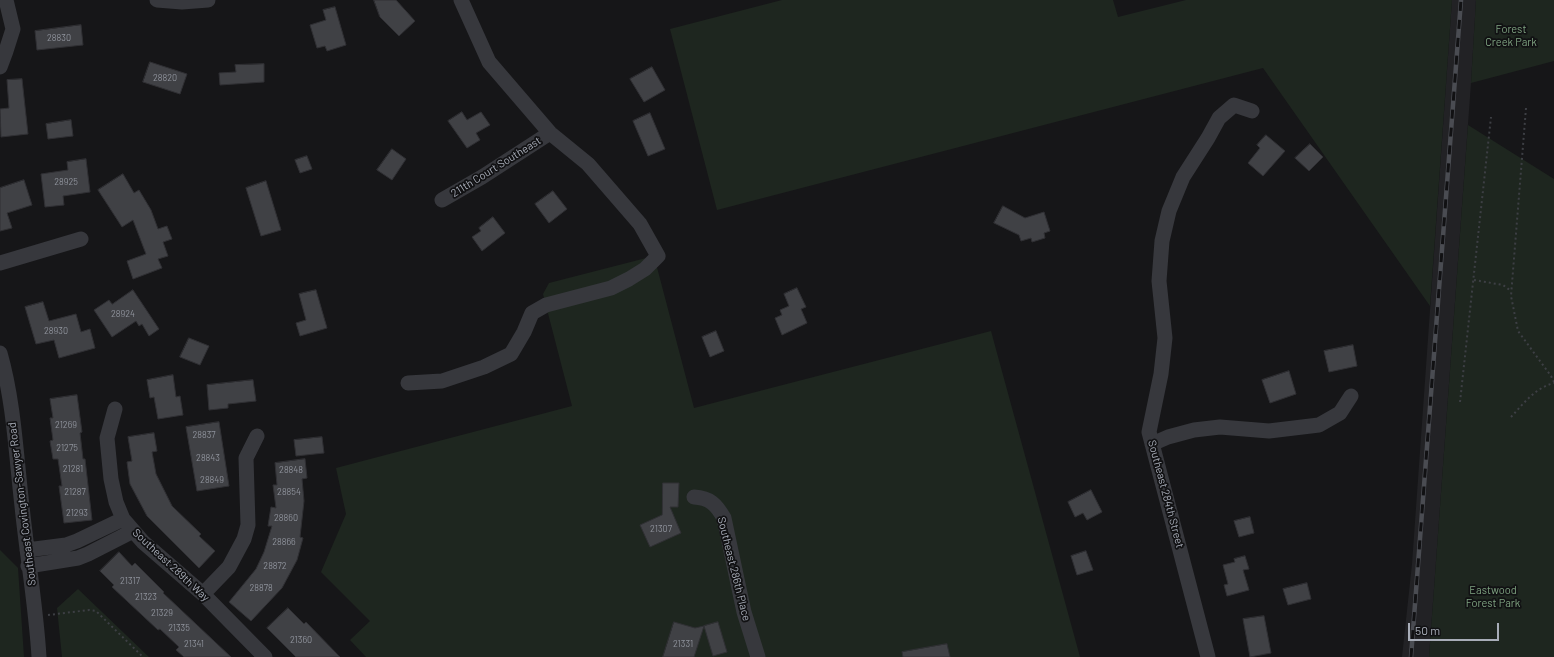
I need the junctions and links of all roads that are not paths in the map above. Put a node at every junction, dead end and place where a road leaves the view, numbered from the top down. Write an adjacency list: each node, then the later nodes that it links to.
1 (6, 0): 5 (street)
2 (157, 0): 3 (street)
3 (208, 0)
4 (461, 0): 7 (street)
5 (0, 67)
6 (1252, 111): 17 (street, Southeast 284th Street)
7 (550, 133): 8 (street, 211th Court Southeast); 12 (street)
8 (442, 200)
9 (81, 239): 10 (street)
10 (0, 263)
11 (0, 352): 14 (street, Southeast Covington-Sawyer Road)
12 (408, 382)
13 (1351, 396): 17 (street)
14 (5, 397): 21 (street, Southeast Covington-Sawyer Road)
15 (115, 409): 19 (street, Southeast 289th Way)
16 (257, 436): 23 (street)
17 (1152, 444): 27 (street, Southeast 284th Street)
18 (694, 496): 26 (street, Southeast 286th Place)
19 (122, 519): 20 (street, Southeast 289th Way); 21 (street)
20 (133, 531): 22 (street); 23 (street, Southeast 289th Way)
21 (27, 550): 22 (street, Southeast Covington-Sawyer Road)
22 (28, 566): 24 (street, Southeast Covington-Sawyer Road)
23 (203, 594): 25 (street, Southeast 289th Way)
24 (39, 657)
25 (266, 657)
26 (758, 657)
27 (1208, 657)

